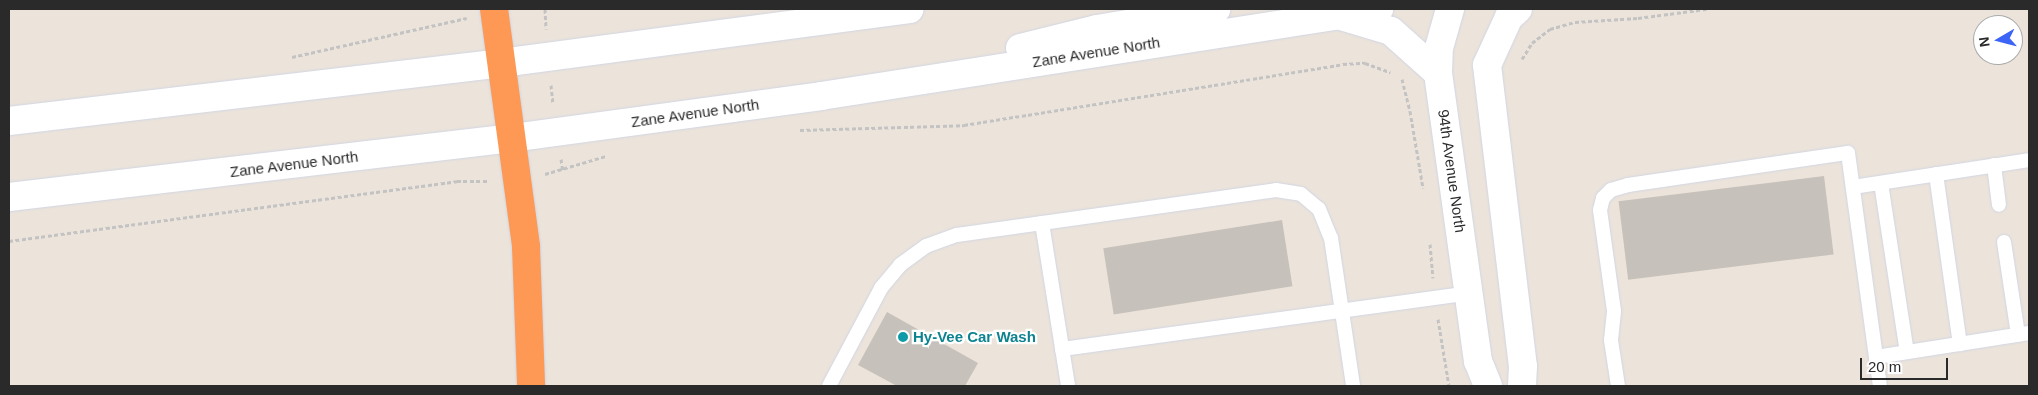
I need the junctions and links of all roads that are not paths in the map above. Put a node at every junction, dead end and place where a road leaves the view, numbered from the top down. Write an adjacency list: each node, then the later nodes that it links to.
1 (909, 9): 8 (main road)
2 (1216, 9): 10 (main road)
3 (1379, 9): 7 (main road, Zane Avenue North)
4 (1450, 9): 9 (main road, 94th Avenue North)
5 (1518, 9): 34 (main road)
6 (495, 11): 8 (highway)
7 (1338, 15): 9 (main road); 10 (main road, Zane Avenue North)
8 (501, 63): 11 (main road); 12 (highway)
9 (1438, 73): 22 (main road, 94th Avenue North)
10 (834, 94): 12 (main road, Zane Avenue North)
11 (18, 119)
12 (512, 138): 18 (main road, Zane Avenue North); 29 (highway)
13 (2029, 160): 14 (lane)
14 (1994, 165): 15 (lane); 19 (lane)
15 (1936, 174): 16 (lane); 25 (lane)
16 (1881, 183): 17 (lane); 27 (lane)
17 (1853, 187): 28 (lane); 35 (lane)
18 (13, 197)
19 (1999, 205)
20 (1042, 223): 23 (lane); 26 (lane); 30 (lane)
21 (2004, 242): 24 (lane)
22 (1469, 293): 23 (lane); 33 (main road, 94th Avenue North)
23 (1340, 310): 26 (lane); 32 (lane)
24 (2024, 334): 25 (lane)
25 (1960, 344): 27 (lane)
26 (1062, 349): 31 (lane)
27 (1907, 352): 28 (lane)
28 (1876, 357): 36 (lane)
29 (531, 386)
30 (829, 386)
31 (1068, 386)
32 (1353, 386)
33 (1488, 386)
34 (1522, 386)
35 (1618, 386)
36 (1880, 386)

